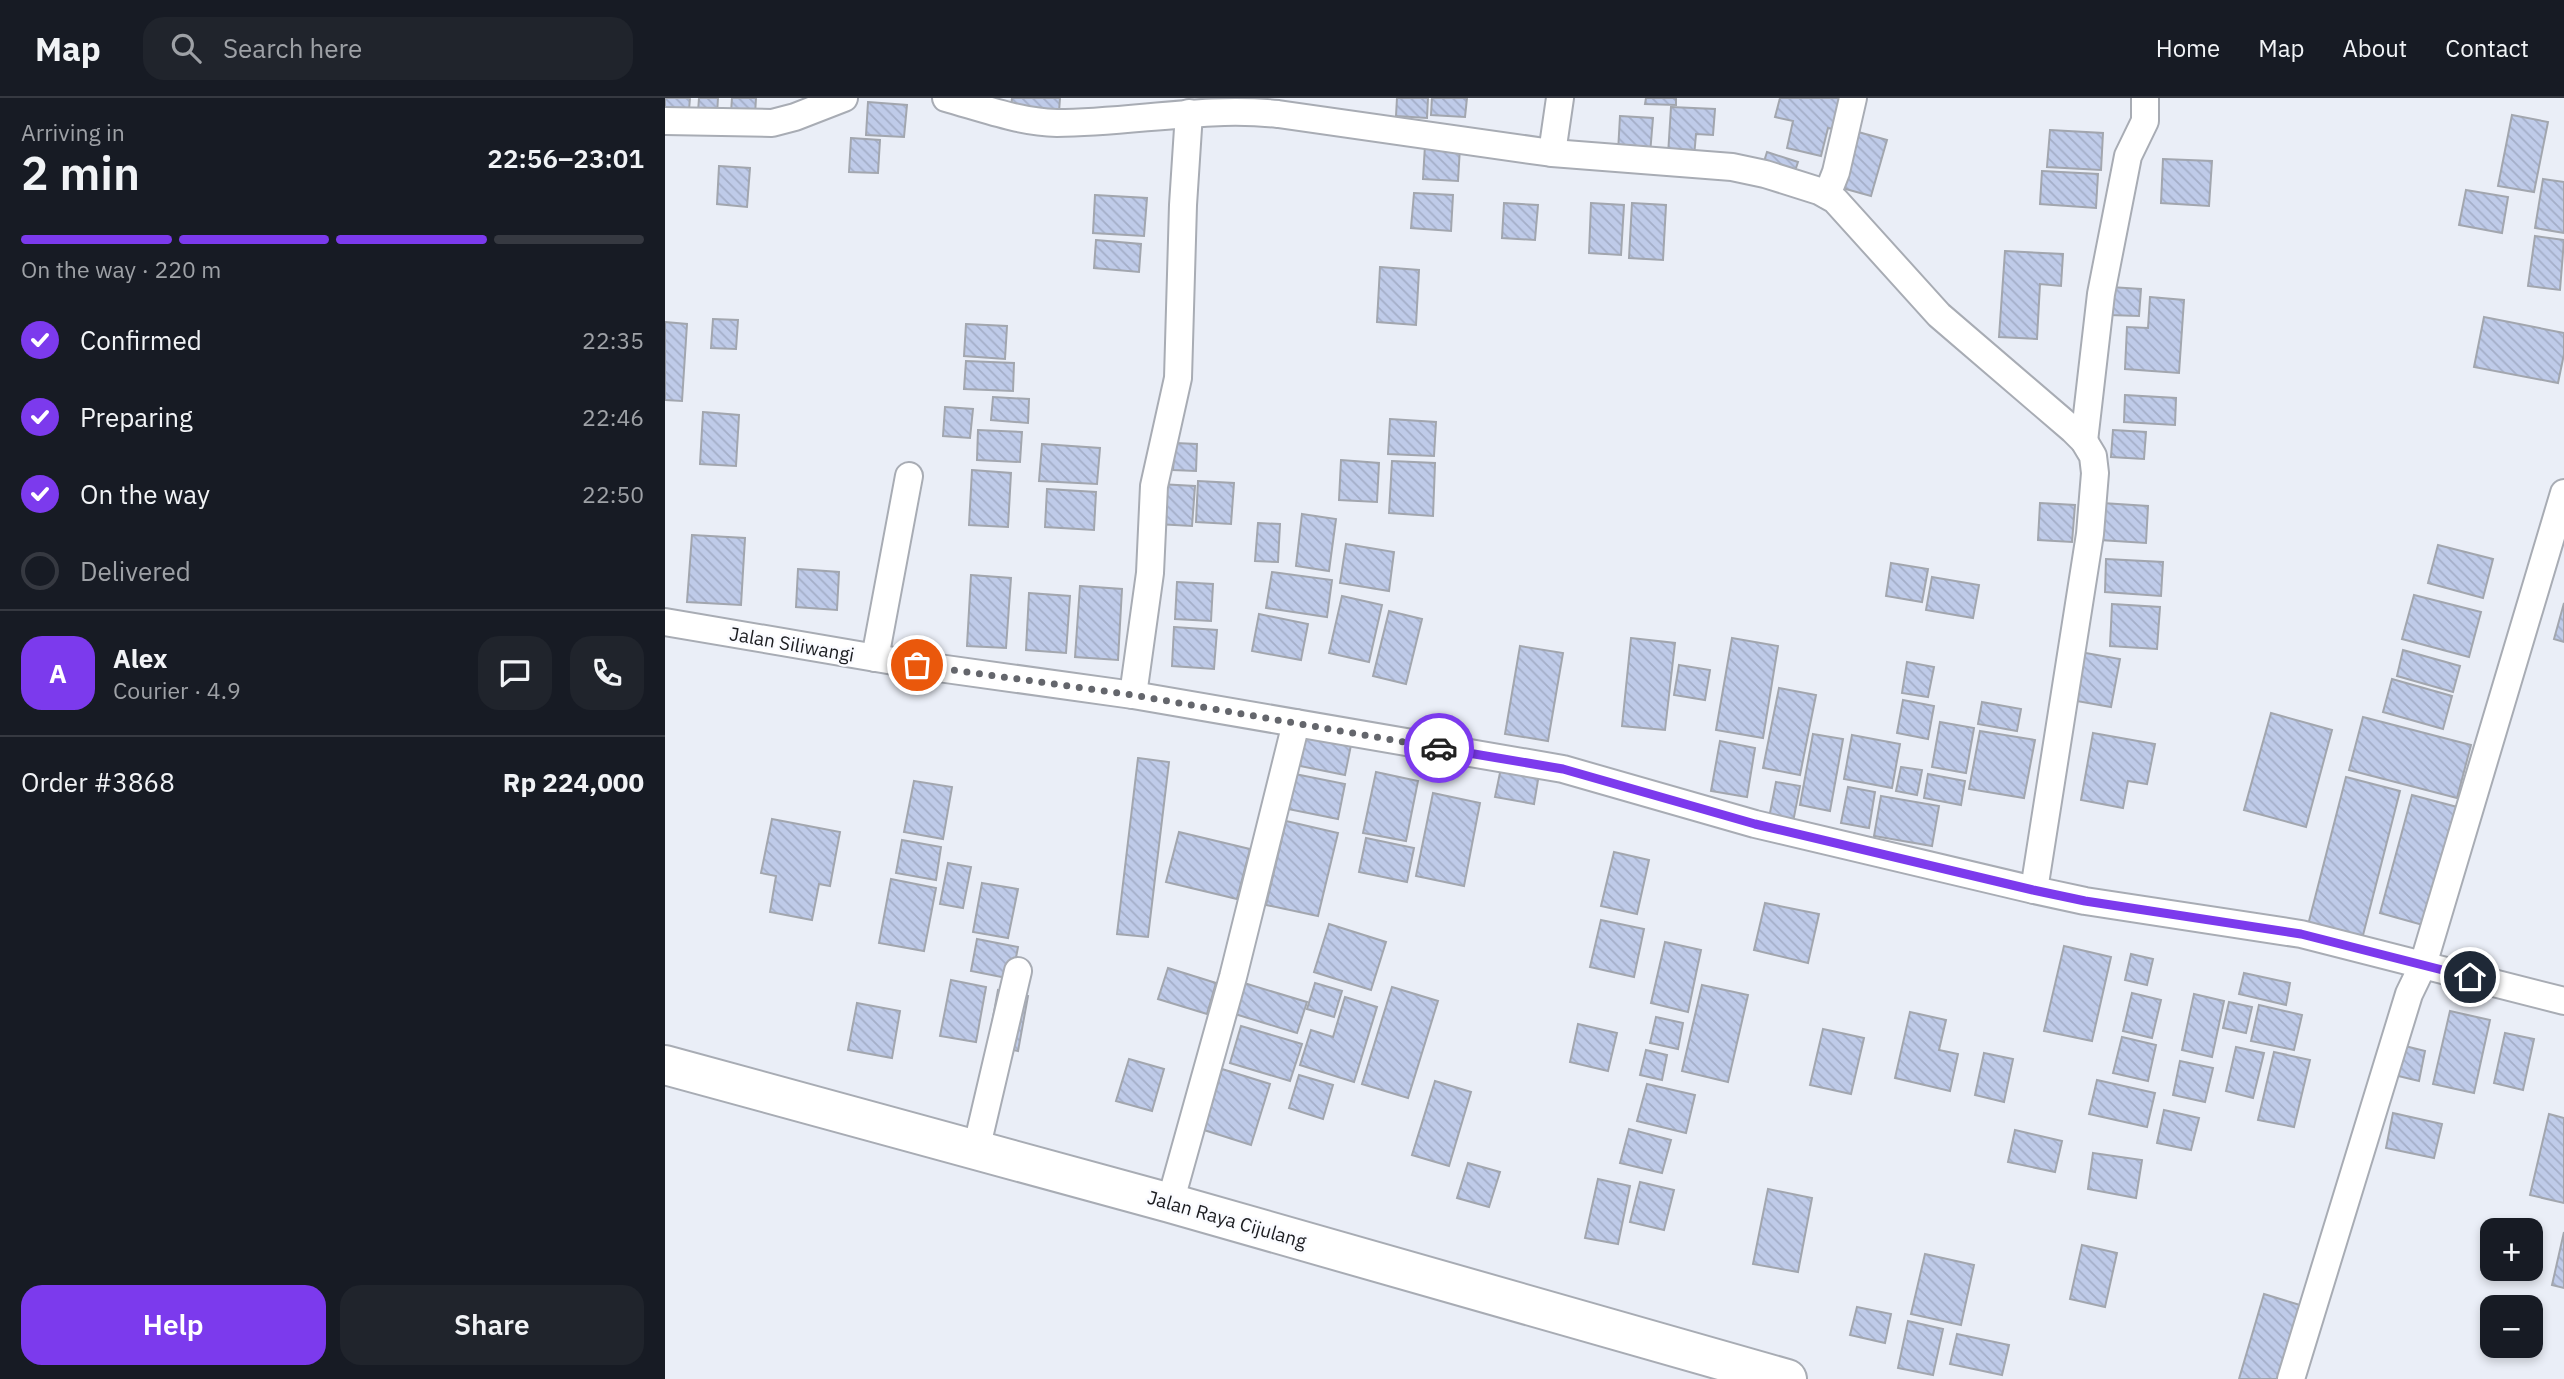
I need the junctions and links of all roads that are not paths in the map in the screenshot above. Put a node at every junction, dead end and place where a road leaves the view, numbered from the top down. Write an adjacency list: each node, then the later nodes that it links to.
1 (844, 98): 7 (street)
2 (946, 98): 6 (street)
3 (1560, 98): 8 (street)
4 (1853, 98): 9 (street)
5 (2145, 98): 10 (street)
6 (1189, 113): 8 (street); 15 (street)
7 (665, 121)
8 (1552, 153): 9 (street)
9 (1827, 195): 10 (street)
10 (2084, 441): 17 (street)
11 (909, 476): 14 (street)
12 (2564, 493): 18 (street)
13 (665, 622): 14 (street, Jalan Siliwangi)
14 (876, 658): 15 (street, Jalan Siliwangi)
15 (1133, 695): 16 (street, Jalan Siliwangi)
16 (1296, 723): 17 (street, Jalan Siliwangi); 23 (street)
17 (2033, 890): 18 (street, Jalan Siliwangi)
18 (2423, 965): 20 (street, Jalan Siliwangi); 25 (street)
19 (1018, 971): 22 (street)
20 (2564, 1001)
21 (665, 1065): 22 (highway, Jalan Raya Cijulang)
22 (976, 1150): 23 (highway, Jalan Raya Cijulang)
23 (1170, 1203): 24 (highway, Jalan Raya Cijulang)
24 (1787, 1379)
25 (2291, 1379)

